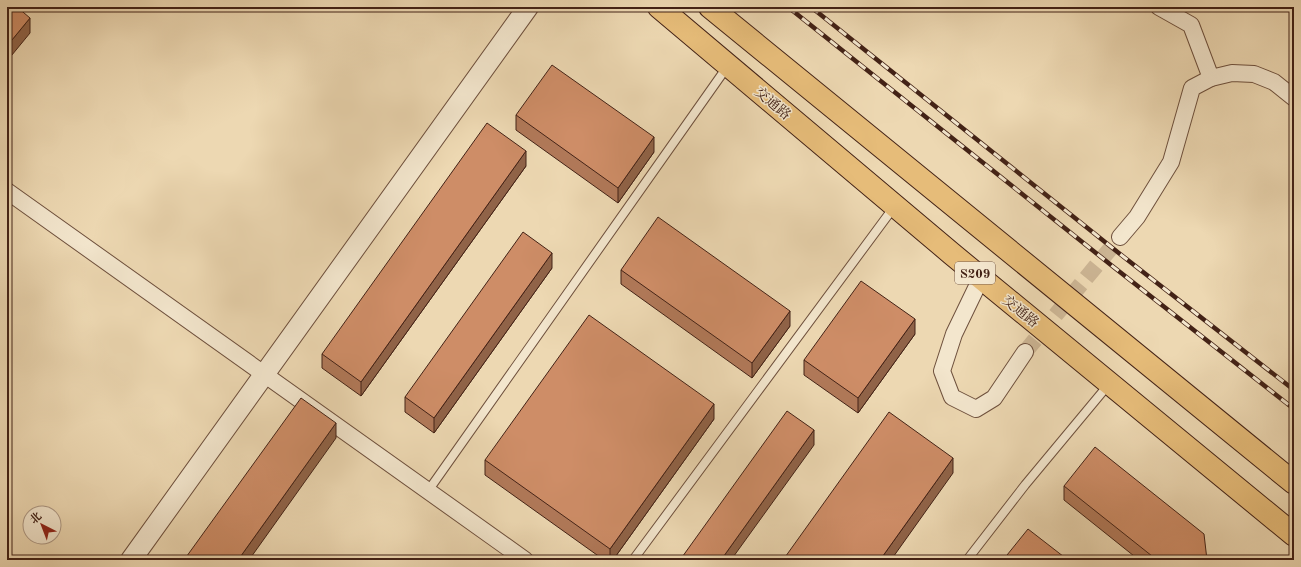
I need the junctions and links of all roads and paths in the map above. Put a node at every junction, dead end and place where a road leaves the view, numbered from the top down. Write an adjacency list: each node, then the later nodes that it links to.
1 (528, 7): 13 (street)
2 (659, 7): 5 (main road, 交通路 / S209)
3 (710, 7): 15 (main road, S209)
4 (1159, 7): 6 (street)
5 (728, 65): 9 (main road, 交通路 / S209); 16 (lane)
6 (1211, 78): 7 (street); 10 (street)
7 (1294, 98)
8 (7, 191): 13 (street)
9 (894, 206): 11 (main road, 交通路 / S209); 20 (lane)
10 (1120, 237)
11 (982, 278): 12 (street); 14 (main road, 交通路 / S209)
12 (1026, 352)
13 (265, 374): 16 (street); 18 (street)
14 (1110, 384): 17 (main road, 交通路 / S209); 21 (lane)
15 (1294, 483)
16 (428, 491): 19 (street)
17 (1294, 535)
18 (132, 560)
19 (525, 560)
20 (633, 560)
21 (967, 560)

